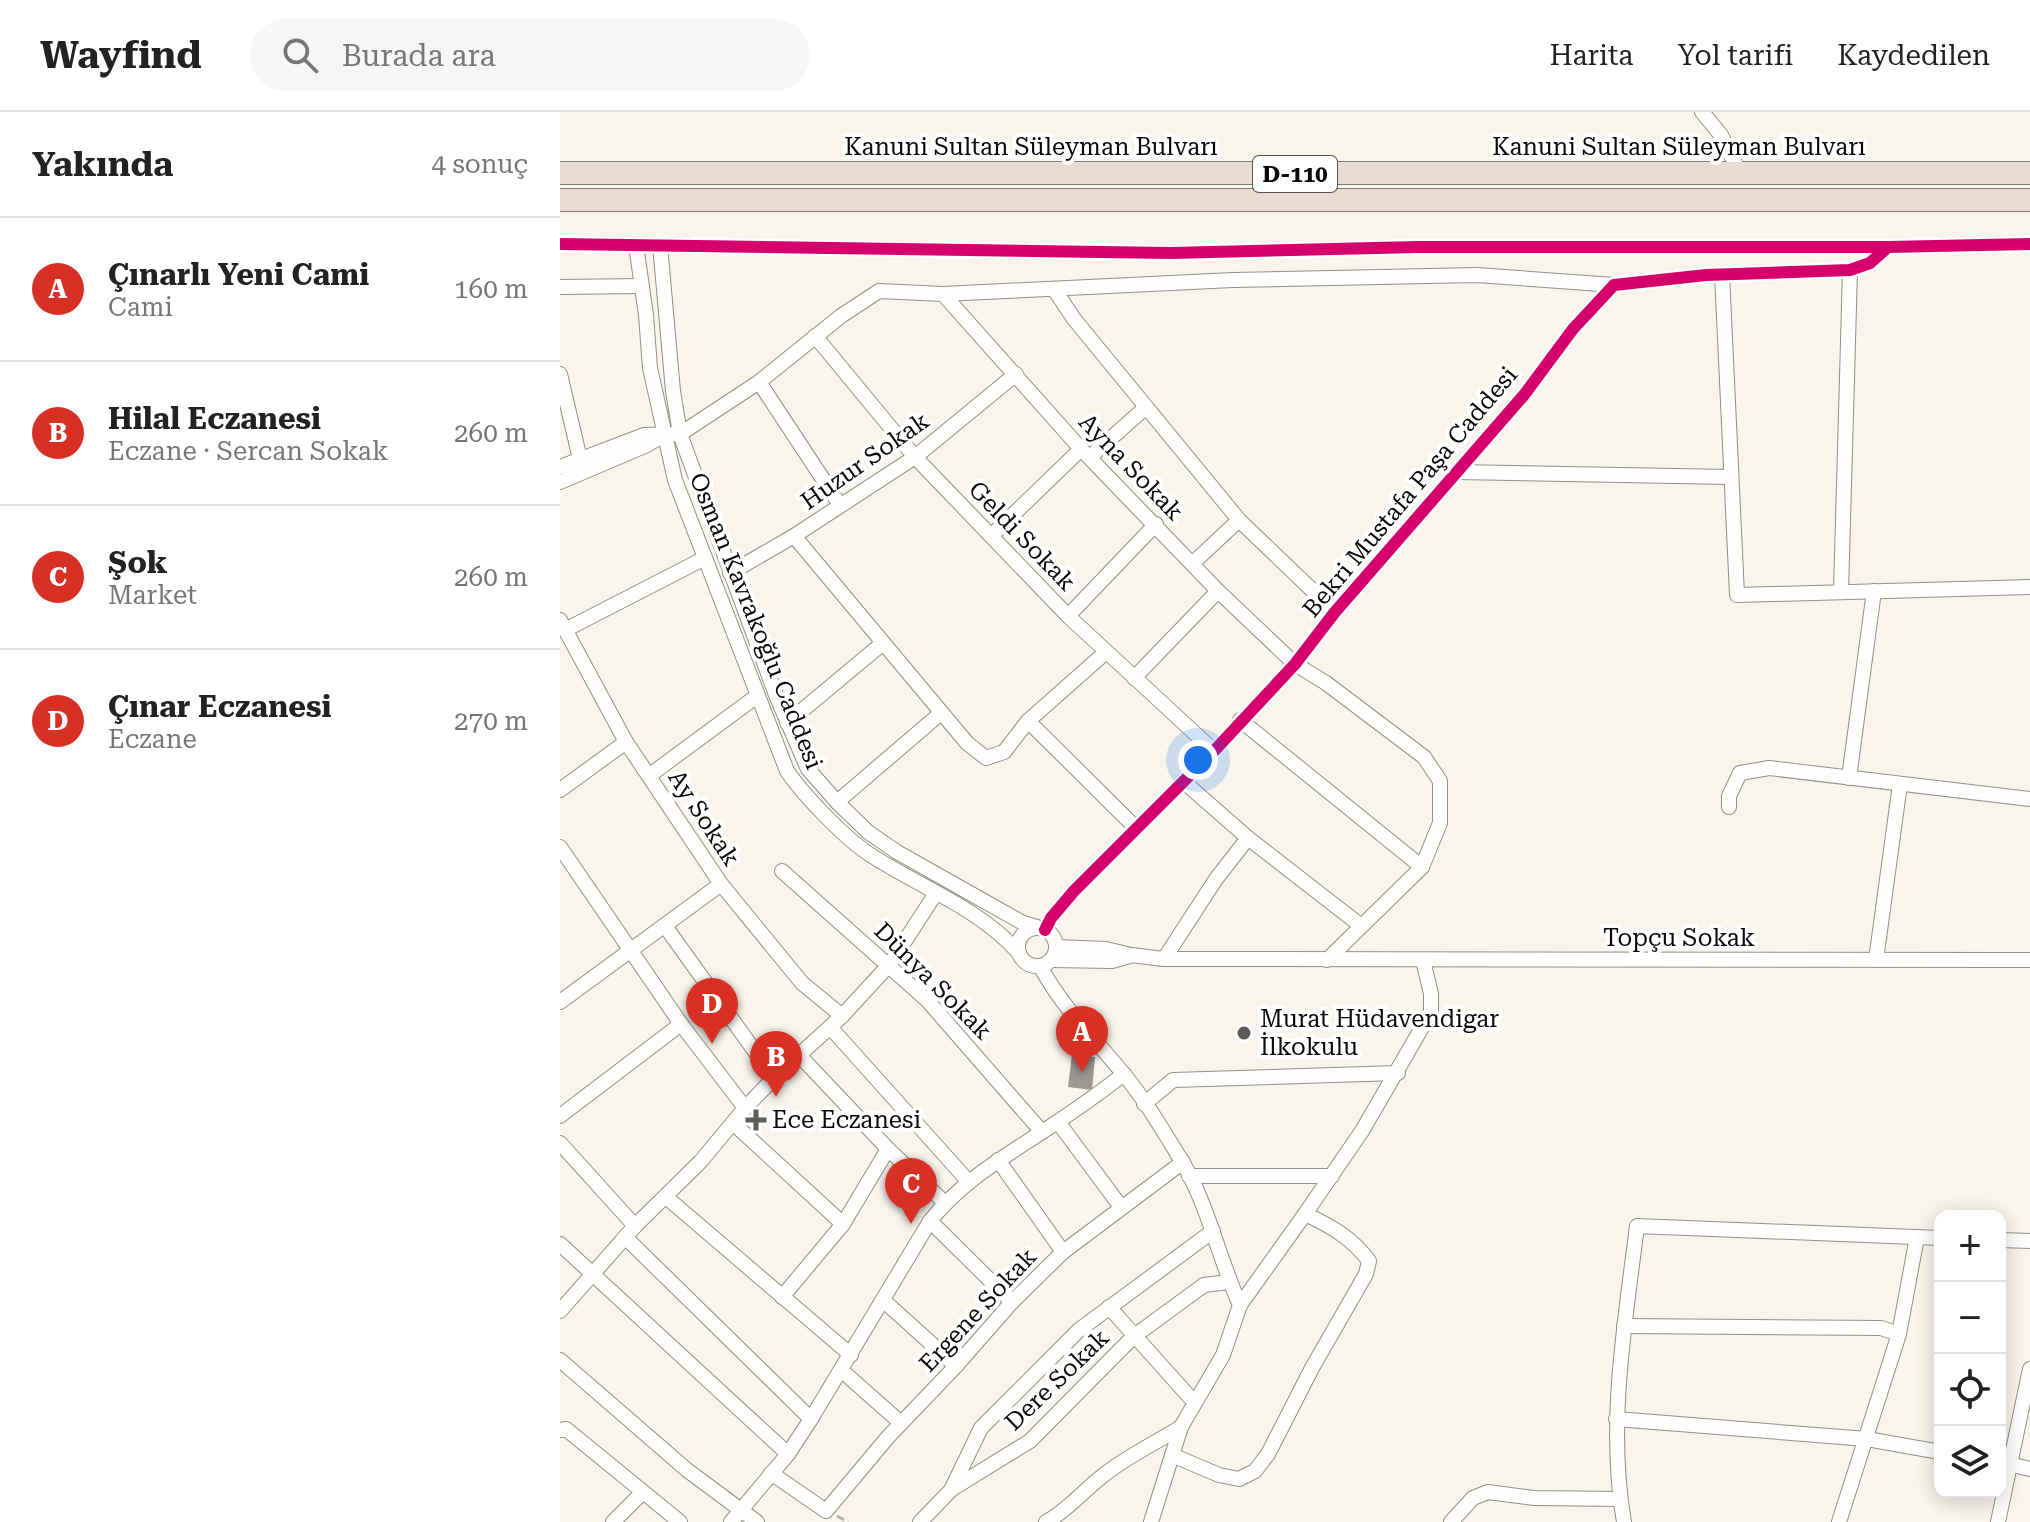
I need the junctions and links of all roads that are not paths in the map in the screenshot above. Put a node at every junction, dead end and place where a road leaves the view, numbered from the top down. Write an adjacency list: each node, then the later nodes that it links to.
1 (1702, 112): 3 (street)
2 (560, 173): 3 (highway, Kanuni Sultan Süleyman Bulvarı / D-110)
3 (1740, 173): 4 (highway, Kanuni Sultan Süleyman Bulvarı / D-110)
4 (2030, 173)
5 (560, 200): 6 (highway, D-110)
6 (2030, 200)
7 (560, 244): 9 (street)
8 (2030, 244): 11 (street)
9 (636, 245): 10 (street); 15 (street, Osman Kavrakoğlu Caddesi)
10 (660, 245): 11 (street); 24 (street, Osman Kavrakoğlu Caddesi)
11 (1888, 247): 12 (street)
12 (1850, 270): 13 (street); 44 (street)
13 (1722, 274): 14 (street); 31 (street)
14 (1614, 285): 17 (street); 30 (street, Bekri Mustafa Paşa Caddesi)
15 (642, 286): 16 (street); 25 (street, Osman Kavrakoğlu Caddesi)
16 (560, 287)
17 (1054, 289): 18 (street); 23 (street)
18 (943, 294): 19 (street); 21 (street, Ayna Sokak)
19 (815, 336): 22 (street); 27 (street, Geldi Sokak)
20 (560, 374): 28 (street)
21 (1016, 374): 26 (street, Ayna Sokak); 27 (street, Huzur Sokak)
22 (759, 382): 24 (street); 33 (street)
23 (1145, 408): 26 (street); 34 (street)
24 (680, 434): 25 (street); 40 (street, Osman Kavrakoğlu Caddesi)
25 (664, 435): 28 (street); 32 (street); 38 (street, Osman Kavrakoğlu Caddesi)
26 (1085, 453): 35 (street, Ayna Sokak); 36 (street)
27 (915, 457): 33 (street, Huzur Sokak); 36 (street, Geldi Sokak)
28 (580, 459): 29 (street)
29 (560, 467)
30 (1456, 472): 31 (street); 45 (street, Bekri Mustafa Paşa Caddesi)
31 (1731, 477): 44 (street)
32 (560, 482)
33 (840, 505): 37 (street, Huzur Sokak)
34 (1239, 520): 39 (street); 45 (street)
35 (1156, 524): 39 (street, Ayna Sokak); 46 (street)
36 (992, 535): 46 (street, Geldi Sokak)
37 (794, 536): 40 (street, Huzur Sokak); 48 (street)
38 (705, 558): 47 (street); 52 (street, Osman Kavrakoğlu Caddesi)
39 (1193, 563): 42 (street, Ayna Sokak)
40 (730, 573): 56 (street, Osman Kavrakoğlu Caddesi)
41 (2030, 587): 43 (street)
42 (1218, 591): 50 (street, Ayna Sokak); 51 (street)
43 (1874, 591): 44 (street); 60 (street)
44 (1841, 592)
45 (1335, 612): 50 (street, Bekri Mustafa Paşa Caddesi)
46 (1068, 616): 49 (street, Geldi Sokak)
47 (562, 625): 57 (street, Ay Sokak)
48 (883, 643): 53 (street); 56 (street)
49 (1106, 652): 51 (street, Geldi Sokak); 55 (street)
50 (1295, 664): 54 (street, Bekri Mustafa Paşa Caddesi); 70 (street, Ayna Sokak)
51 (1134, 678): 58 (street, Geldi Sokak)
52 (757, 696): 59 (street); 73 (street, Osman Kavrakoğlu Caddesi)
53 (941, 713): 55 (street); 65 (street)
54 (1240, 720): 58 (street, Bekri Mustafa Paşa Caddesi); 70 (street)
55 (1028, 721): 67 (street)
56 (787, 723): 65 (street, Osman Kavrakoğlu Caddesi)
57 (626, 742): 59 (street, Ay Sokak); 63 (street)
58 (1214, 751): 61 (street, Bekri Mustafa Paşa Caddesi)
59 (650, 775): 72 (street, Ay Sokak)
60 (1849, 778): 62 (street); 66 (street)
61 (1183, 781): 67 (street, Bekri Mustafa Paşa Caddesi); 68 (street)
62 (1900, 784): 64 (street); 83 (street)
63 (560, 790)
64 (2030, 799)
65 (837, 802): 76 (street, Osman Kavrakoğlu Caddesi)
66 (1729, 807)
67 (1137, 829): 76 (street, Bekri Mustafa Paşa Caddesi)
68 (1248, 838): 74 (street); 80 (street)
69 (560, 847): 77 (street)
70 (1422, 867): 74 (street)
71 (782, 871): 85 (street, Dünya Sokak)
72 (721, 884): 75 (street); 87 (street, Ay Sokak)
73 (936, 893): 78 (street, Osman Kavrakoğlu Caddesi); 85 (street)
74 (1360, 925): 81 (street)
75 (665, 926): 77 (street); 93 (street)
76 (1041, 929): 78 (street); 79 (street, Osman Kavrakoğlu Caddesi)
77 (631, 950): 86 (street); 88 (street)
78 (1018, 952): 79 (street, Osman Kavrakoğlu Caddesi)
79 (1049, 958): 80 (street, Topçu Sokak); 92 (street, Osman Kavrakoğlu Caddesi)
80 (1164, 959): 81 (street, Topçu Sokak)
81 (1327, 960): 82 (street, Topçu Sokak)
82 (1423, 960): 83 (street, Topçu Sokak); 91 (street)
83 (1876, 960): 84 (street, Topçu Sokak)
84 (2030, 960)
85 (890, 964): 87 (street); 99 (street, Dünya Sokak)
86 (561, 1001)
87 (842, 1016): 89 (street)
88 (681, 1024): 95 (street); 96 (street)
89 (830, 1027): 90 (street); 106 (street)
90 (799, 1055): 93 (street); 101 (street)
91 (1398, 1073): 94 (street); 105 (street)
92 (1124, 1074): 94 (street, Osman Kavrakoğlu Caddesi); 97 (street)
93 (774, 1078): 95 (street)
94 (1144, 1104): 103 (street, Osman Kavrakoğlu Caddesi)
95 (745, 1108): 98 (street)
96 (560, 1116)
97 (1058, 1122): 99 (street); 109 (street)
98 (733, 1123): 107 (street); 112 (street)
99 (1042, 1132): 102 (street)
100 (560, 1143): 114 (street)
101 (888, 1149): 108 (street); 112 (street)
102 (998, 1160): 106 (street); 120 (street)
103 (1183, 1162): 104 (street, Osman Kavrakoğlu Caddesi); 109 (street, Ergene Sokak)
104 (1189, 1176): 105 (street); 113 (street, Osman Kavrakoğlu Caddesi)
105 (1332, 1176): 110 (street)
106 (968, 1181): 108 (street)
107 (666, 1197): 114 (street); 123 (street)
108 (945, 1203): 111 (street)
109 (1121, 1207): 120 (street, Ergene Sokak)
110 (1305, 1214): 126 (street); 146 (street)
111 (930, 1221): 124 (street); 125 (street)
112 (843, 1224): 123 (street)
113 (1213, 1231): 122 (street, Osman Kavrakoğlu Caddesi); 127 (street)
114 (630, 1232): 121 (street); 138 (street)
115 (1917, 1237): 116 (street); 129 (street); 130 (street)
116 (1934, 1238)
117 (2006, 1240): 118 (street)
118 (2030, 1241)
119 (560, 1244): 121 (street)
120 (1063, 1252): 125 (street, Ergene Sokak)
121 (592, 1273): 128 (street); 145 (street)
122 (1229, 1282): 126 (street, Osman Kavrakoğlu Caddesi); 131 (street, Dere Sokak)
123 (782, 1297): 132 (street)
124 (884, 1301): 132 (street); 134 (street)
125 (1012, 1302): 134 (street, Ergene Sokak)
126 (1240, 1305): 137 (street)
127 (1109, 1307): 131 (street); 150 (street)
128 (560, 1311)
129 (1624, 1326): 130 (street); 139 (street)
130 (1899, 1334): 143 (street)
131 (1133, 1337): 137 (street); 150 (street, Dere Sokak)
132 (851, 1355): 136 (street)
133 (560, 1360): 154 (street)
134 (956, 1366): 140 (street, Ergene Sokak)
135 (2030, 1369): 147 (street)
136 (841, 1370): 138 (street); 140 (street)
137 (1194, 1402): 141 (street)
138 (811, 1419): 145 (street)
139 (1616, 1419): 143 (street); 153 (street)
140 (901, 1423): 149 (street, Ergene Sokak)
141 (1181, 1427): 146 (street); 159 (street)
142 (560, 1430): 151 (street)
143 (1867, 1439): 144 (street); 163 (street)
144 (1934, 1451)
145 (788, 1454): 149 (street)
146 (1172, 1455): 160 (street)
147 (2006, 1463): 148 (street)
148 (2030, 1469)
149 (771, 1473): 154 (street)
150 (952, 1489): 158 (street, Dere Sokak)
151 (643, 1492): 155 (street); 156 (street)
152 (2001, 1498): 164 (street)
153 (1620, 1499): 161 (street); 162 (street)
154 (735, 1516): 157 (street)
155 (613, 1522)
156 (680, 1522)
157 (757, 1522)
158 (920, 1522)
159 (1046, 1522)
160 (1151, 1522)
161 (1451, 1522)
162 (1624, 1522)
163 (1839, 1522)
164 (1998, 1522)

